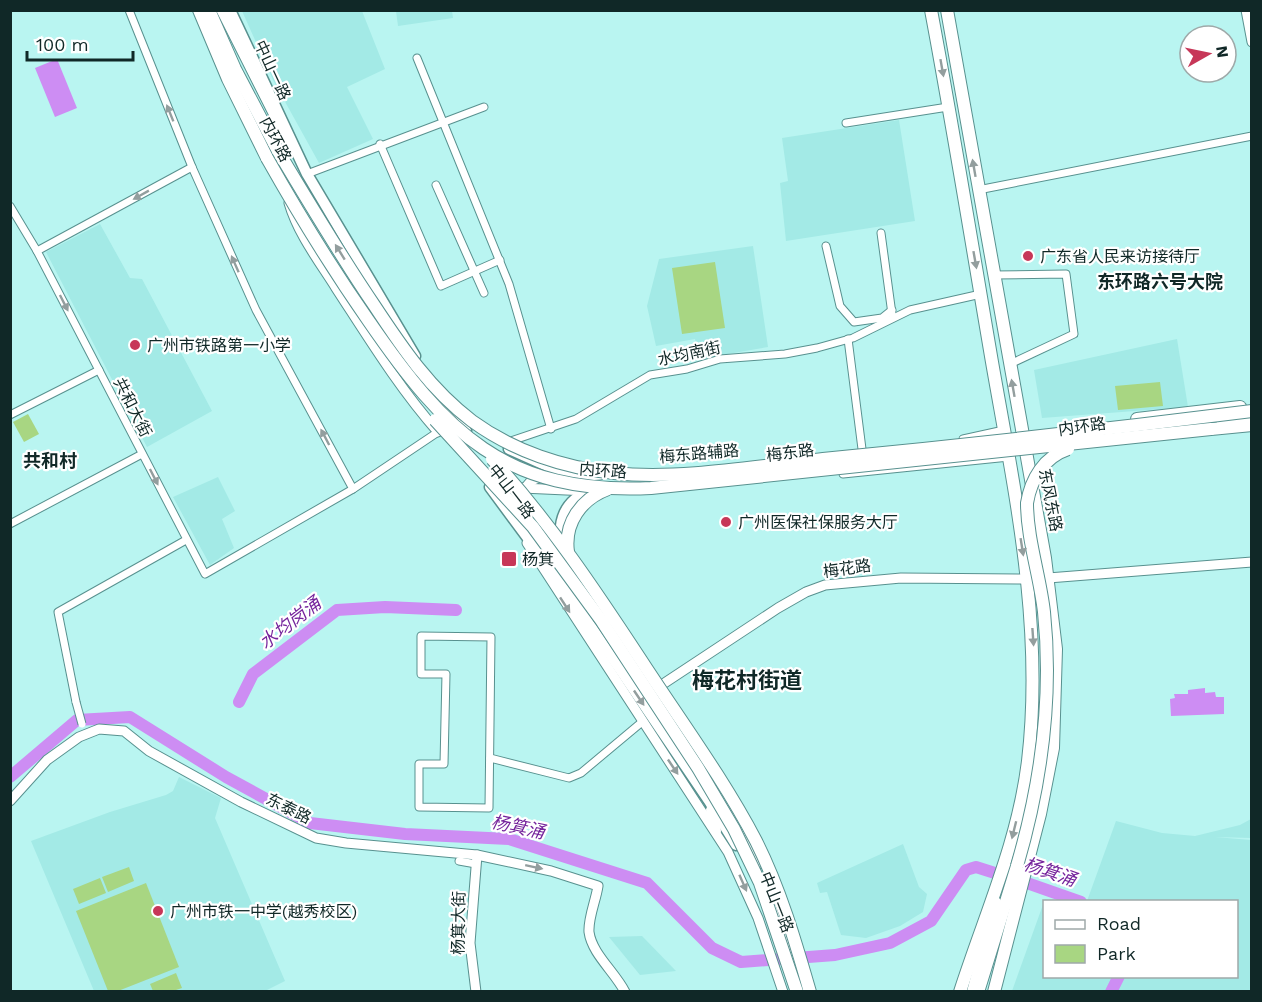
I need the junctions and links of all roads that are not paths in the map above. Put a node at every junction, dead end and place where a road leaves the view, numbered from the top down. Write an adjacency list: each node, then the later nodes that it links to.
1 (129, 10): 18 (street, one-way to 1)
2 (201, 10): 21 (main road, 中山一路); 30 (highway, 内环路, bridge)
3 (209, 10): 40 (highway, 内环路, one-way to 3, bridge)
4 (221, 10): 17 (street)
5 (230, 10): 17 (main road, 中山一路)
6 (932, 10): 12 (highway, 东风东路, one-way to 12)
7 (947, 10): 22 (highway, 东风东路, one-way to 7)
8 (1246, 10): 9 (street)
9 (1251, 42)
10 (417, 58): 13 (street)
11 (484, 107): 13 (street)
12 (948, 107): 14 (street); 32 (highway, 东风东路, one-way to 32)
13 (445, 121): 16 (street); 27 (street)
14 (846, 123)
15 (1251, 136): 22 (street)
16 (380, 144): 19 (street); 28 (street)
17 (296, 153): 19 (main road, 中山一路)
18 (192, 167): 26 (street, one-way to 26); 63 (street, one-way to 18)
19 (306, 174): 43 (main road, 中山一路)
20 (436, 185): 28 (street)
21 (287, 186): 35 (main road, 中山一路); 37 (street)
22 (978, 190): 29 (highway, 东风东路)
23 (10, 206): 26 (street, 共和大街)
24 (881, 233): 33 (street)
25 (826, 246): 33 (street)
26 (37, 251): 39 (street, 共和大街, one-way to 39)
27 (500, 260): 28 (street); 46 (street)
28 (474, 271): 31 (street)
29 (993, 275): 38 (highway, 东风东路); 38 (street)
30 (349, 293): 47 (highway, 内环路, bridge); 74 (highway, bridge)
31 (484, 293)
32 (981, 294): 34 (street, 水均南街); 48 (highway, 东风东路)
33 (892, 310): 34 (street)
34 (893, 319): 36 (street, 水均南街)
35 (371, 322): 37 (street); 41 (main road, 中山一路)
36 (848, 339): 46 (street, 水均南街); 56 (street)
37 (380, 355): 50 (street)
38 (1009, 364): 55 (highway, 东风东路, one-way to 38)
39 (99, 370): 44 (street); 58 (street, 共和大街)
40 (426, 380): 61 (highway, 内环路, bridge); 99 (highway, bridge)
41 (431, 407): 52 (main road, 中山一路); 65 (street)
42 (1248, 408): 54 (highway, 内环路, bridge); 54 (highway, bridge)
43 (453, 414): 51 (main road); 53 (main road, 中山一路)
44 (10, 415)
45 (1251, 421): 47 (highway, 内环路); 55 (street)
46 (551, 429): 51 (street, 水均南街)
47 (1211, 429): 103 (highway, bridge)
48 (1004, 430): 56 (street); 57 (highway, 东风东路); 59 (street, 梅东路)
49 (1251, 431): 55 (street)
50 (438, 432): 52 (street); 63 (street)
51 (502, 444): 62 (main road)
52 (459, 445): 67 (main road, 中山一路)
53 (478, 447)
54 (949, 447): 61 (highway, 内环路, bridge)
55 (1023, 447): 72 (highway, 东风东路)
56 (862, 449): 59 (street)
57 (1008, 452): 64 (street, 梅东路); 73 (highway, 东风东路, one-way to 73)
58 (142, 454): 68 (street); 69 (street, 共和大街, one-way to 69)
59 (780, 464): 62 (street, 梅东路)
60 (492, 466): 65 (main road, 中山一路)
61 (723, 469): 74 (highway, bridge)
62 (574, 478): 65 (street, 梅东路)
63 (353, 489): 69 (street, 共和大街)
64 (590, 491): 65 (street, 梅东路); 66 (main road)
65 (520, 493): 67 (street); 70 (main road, 中山一路)
66 (562, 516): 70 (main road); 77 (street)
67 (514, 518): 75 (main road, 中山一路); 80 (street, one-way to 80)
68 (10, 524)
69 (186, 540): 82 (street, bridge)
70 (566, 561): 76 (main road, 中山一路)
71 (1251, 562): 72 (street)
72 (1048, 578): 91 (highway, 东风东路)
73 (1027, 579): 77 (street, 梅花路); 92 (highway, 东风东路, one-way to 92)
74 (601, 620): 97 (highway, bridge)
75 (618, 666): 76 (street); 81 (main road, 中山一路, one-way to 81)
76 (647, 681): 77 (street); 78 (main road, 中山一路)
77 (663, 684): 78 (street); 79 (main road); 87 (street)
78 (661, 702): 79 (main road, 中山一路); 81 (street)
79 (669, 715): 84 (main road, 中山一路)
80 (642, 722): 83 (street); 88 (street, one-way to 88)
81 (660, 730): 86 (main road, 中山一路)
82 (84, 735): 85 (street, 东泰路); 89 (street, 东泰路)
83 (490, 758): 83 (street)
84 (725, 800): 87 (main road); 93 (main road, 中山一路)
85 (10, 801)
86 (709, 801): 88 (main road); 93 (main road, 中山一路)
87 (744, 811): 100 (street)
88 (716, 831): 93 (street, one-way to 93)
89 (477, 860): 90 (street); 94 (street, 杨箕大街); 95 (street, 东泰路, one-way to 95)
90 (459, 861)
91 (1022, 879): 103 (main road, 东风东路); 104 (highway)
92 (1000, 885): 101 (highway); 102 (main road, 东风东路)
93 (782, 959): 96 (street); 97 (main road, 中山一路); 98 (main road, 中山一路)
94 (476, 992)
95 (625, 992)
96 (783, 992)
97 (795, 992)
98 (802, 992)
99 (810, 992)
100 (815, 992)
101 (960, 992)
102 (972, 992)
103 (980, 992)
104 (994, 992)

